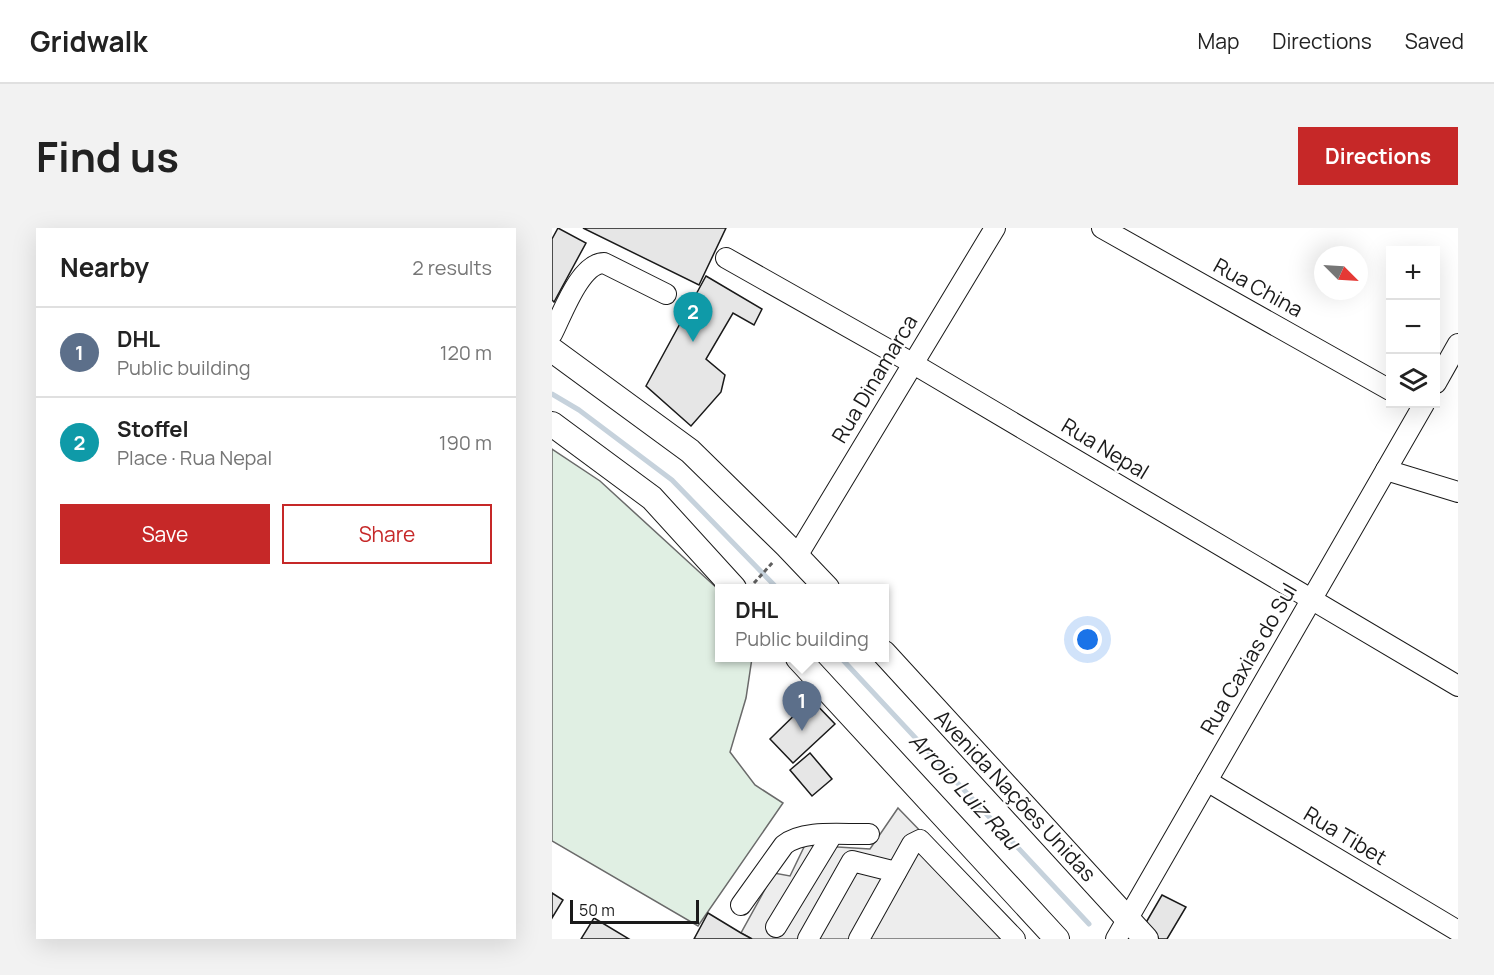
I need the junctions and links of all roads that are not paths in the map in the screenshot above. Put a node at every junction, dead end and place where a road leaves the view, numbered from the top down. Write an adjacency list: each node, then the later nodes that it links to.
1 (995, 228): 8 (street, Rua Dinamarca)
2 (1102, 228): 10 (street, Rua China)
3 (726, 258): 8 (street, Rua Nepal)
4 (666, 294): 5 (street)
5 (552, 334)
6 (1458, 344): 9 (street)
7 (552, 350): 15 (main road)
8 (912, 363): 15 (street, Rua Dinamarca); 18 (street, Rua Nepal)
9 (1440, 376)
10 (1386, 388)
11 (1418, 408): 13 (street, Rua Caxias do Sul)
12 (552, 424): 16 (main road)
13 (1386, 470): 14 (street); 18 (street, Rua Caxias do Sul)
14 (1458, 492)
15 (786, 558): 17 (main road)
16 (731, 584)
17 (821, 584)
18 (1312, 599): 21 (street, Rua Nepal); 22 (street, Rua Caxias do Sul)
19 (889, 658): 28 (main road, Avenida Nações Unidas)
20 (803, 662): 33 (main road)
21 (1458, 686)
22 (1207, 781): 28 (street, Rua Caxias do Sul); 29 (street, Rua Tibet)
23 (869, 834): 24 (street)
24 (832, 835): 26 (street); 27 (street)
25 (896, 872): 30 (street); 31 (street); 32 (street)
26 (741, 905)
27 (776, 927)
28 (1122, 929): 34 (main road, Avenida Nações Unidas)
29 (1458, 931)
30 (808, 939)
31 (858, 939)
32 (1015, 939)
33 (1057, 939)
34 (1146, 939)

